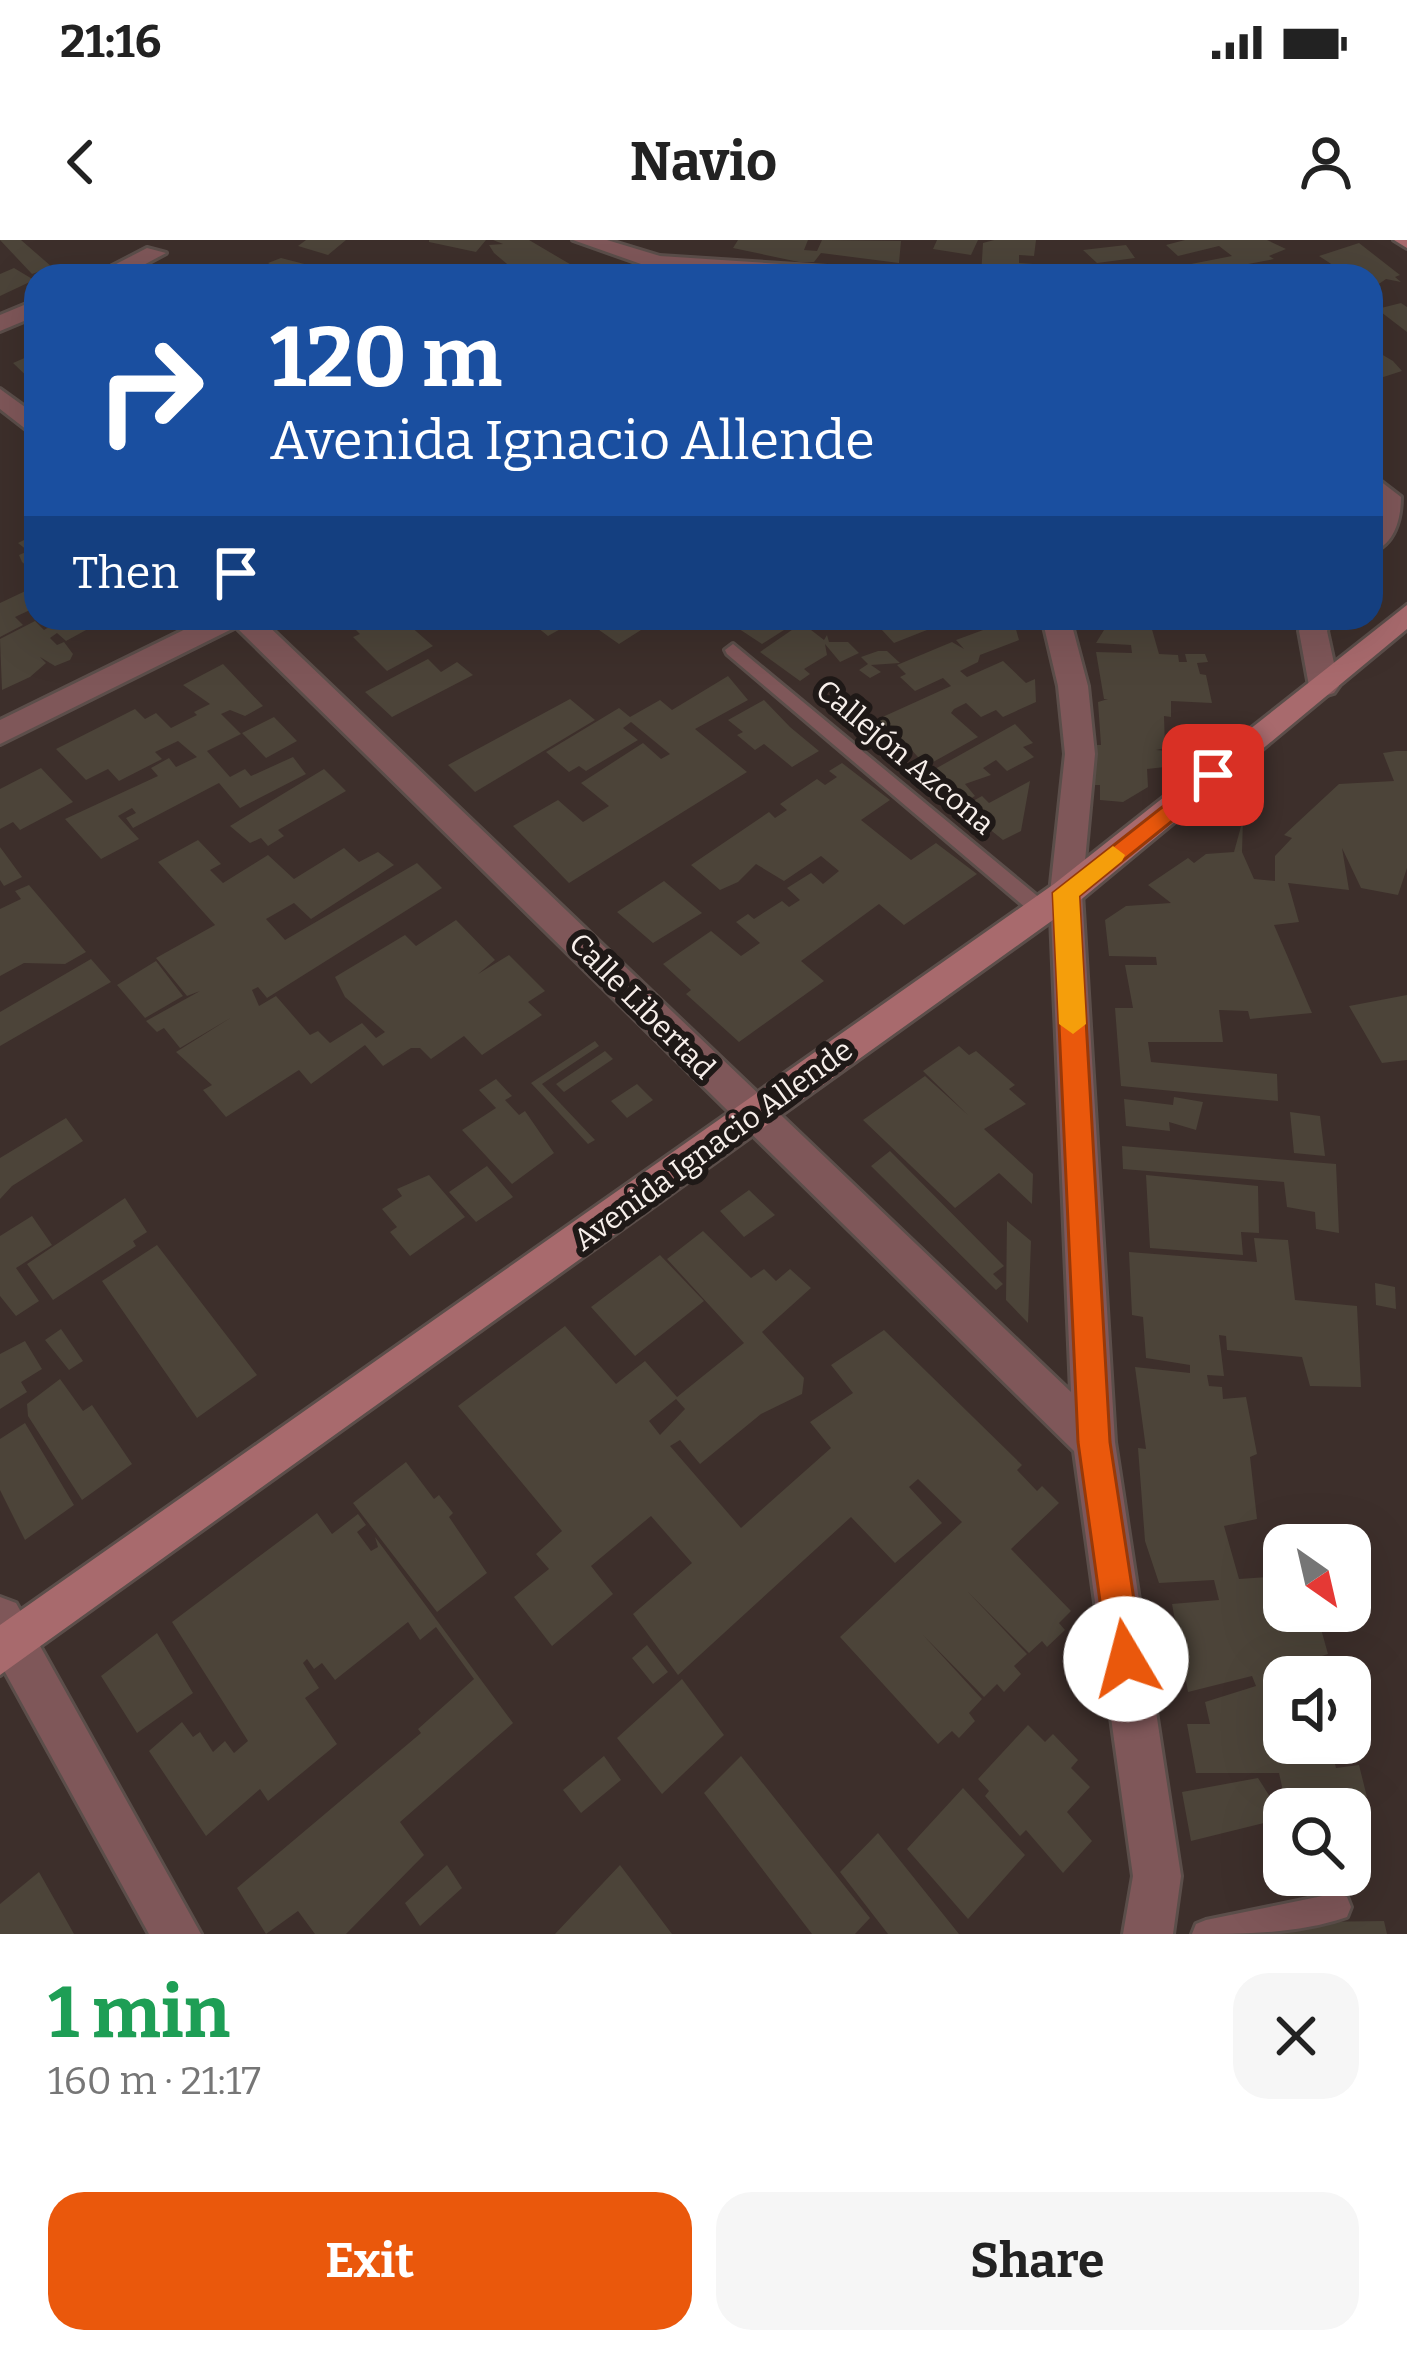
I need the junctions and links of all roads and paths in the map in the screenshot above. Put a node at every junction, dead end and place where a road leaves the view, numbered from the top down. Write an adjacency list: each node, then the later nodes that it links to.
1 (584, 240): 4 (street)
2 (155, 253): 3 (street)
3 (131, 264)
4 (644, 264)
5 (0, 396): 6 (street)
6 (24, 418)
7 (1383, 493): 8 (street)
8 (1383, 527)
9 (1407, 614): 15 (main road, Avenida Ignacio Allende)
10 (207, 630): 16 (street)
11 (255, 630): 18 (street, Calle Libertad)
12 (1059, 630): 17 (street)
13 (1313, 630): 15 (street)
14 (733, 650): 17 (lane, Callejón Azcona)
15 (1324, 686): 17 (main road, Avenida Ignacio Allende)
16 (0, 733)
17 (1053, 901): 18 (main road, Avenida Ignacio Allende); 19 (street)
18 (755, 1117): 19 (street, Calle Libertad); 20 (main road, Avenida Ignacio Allende)
19 (1094, 1442): 23 (street)
20 (4, 1638): 22 (street)
21 (1337, 1907): 24 (lane)
22 (176, 1934)
23 (1148, 1934)
24 (1206, 1934)

